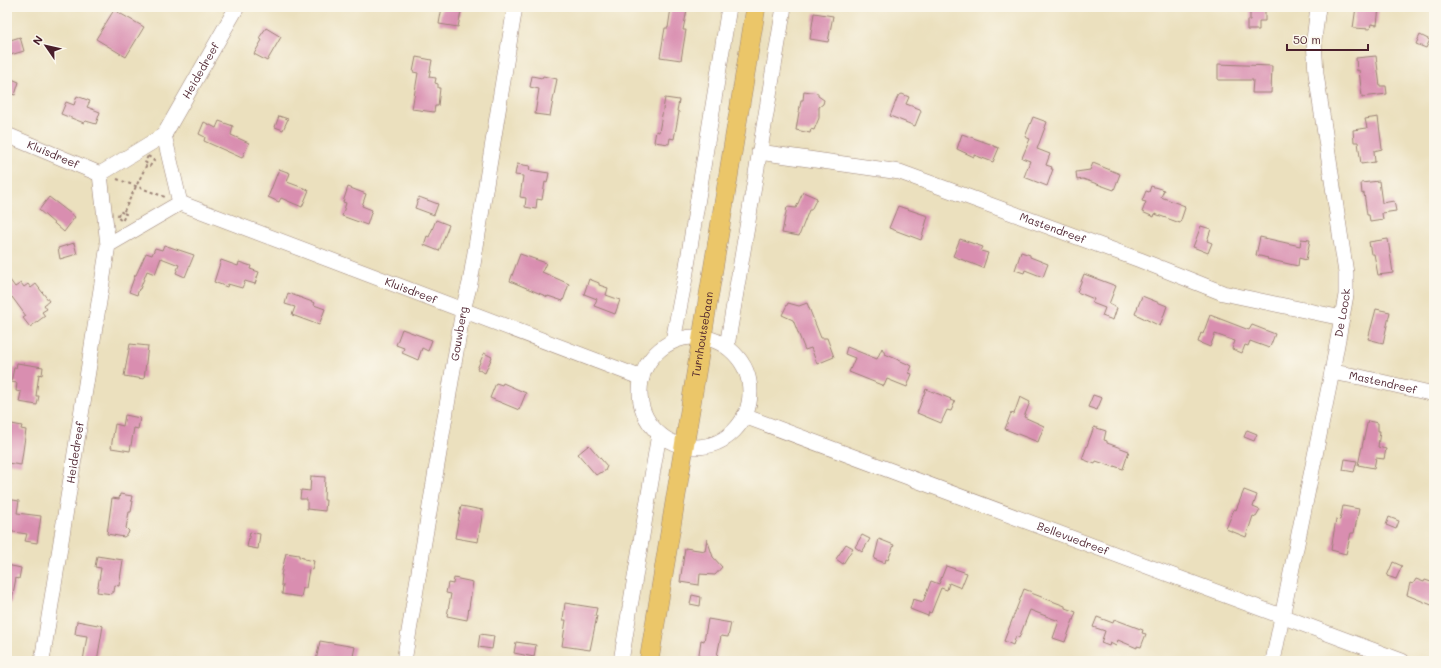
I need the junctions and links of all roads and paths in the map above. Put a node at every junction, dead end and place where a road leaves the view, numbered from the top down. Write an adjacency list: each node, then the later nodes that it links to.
1 (237, 7): 8 (street, Heidedreef)
2 (515, 7): 16 (street, Gouwberg)
3 (729, 7): 19 (street)
4 (756, 7): 18 (main road, Turnhoutsebaan)
5 (784, 7): 9 (street)
6 (1318, 7): 17 (street, De Loock)
7 (7, 135): 11 (street, Kluisdreef)
8 (164, 135): 11 (street); 13 (street)
9 (759, 152): 17 (street, Mastendreef); 20 (street)
10 (148, 164): 10 (path); 12 (path)
11 (100, 174): 12 (path); 15 (street, Heidedreef)
12 (137, 186): 13 (path); 14 (path)
13 (180, 203): 15 (street); 16 (street, Kluisdreef)
14 (123, 213): 14 (path)
15 (108, 245): 28 (street, Heidedreef)
16 (463, 310): 22 (street, Kluisdreef); 29 (street, Gouwberg)
17 (1342, 318): 21 (street, De Loock)
18 (702, 337): 19 (street); 20 (street); 26 (main road, Turnhoutsebaan)
19 (673, 341): 22 (street)
20 (728, 346): 24 (street)
21 (1332, 372): 23 (street, Mastendreef); 27 (street, De Loock)
22 (642, 378): 25 (street)
23 (1434, 394)
24 (744, 416): 26 (street); 27 (street, Bellevuedreef)
25 (659, 434): 26 (street); 30 (street)
26 (684, 446): 31 (main road, Turnhoutsebaan)
27 (1281, 616): 32 (street, De Loock); 33 (street, Bellevuedreef)
28 (42, 661)
29 (404, 661)
30 (622, 661)
31 (649, 661)
32 (1273, 661)
33 (1402, 661)

